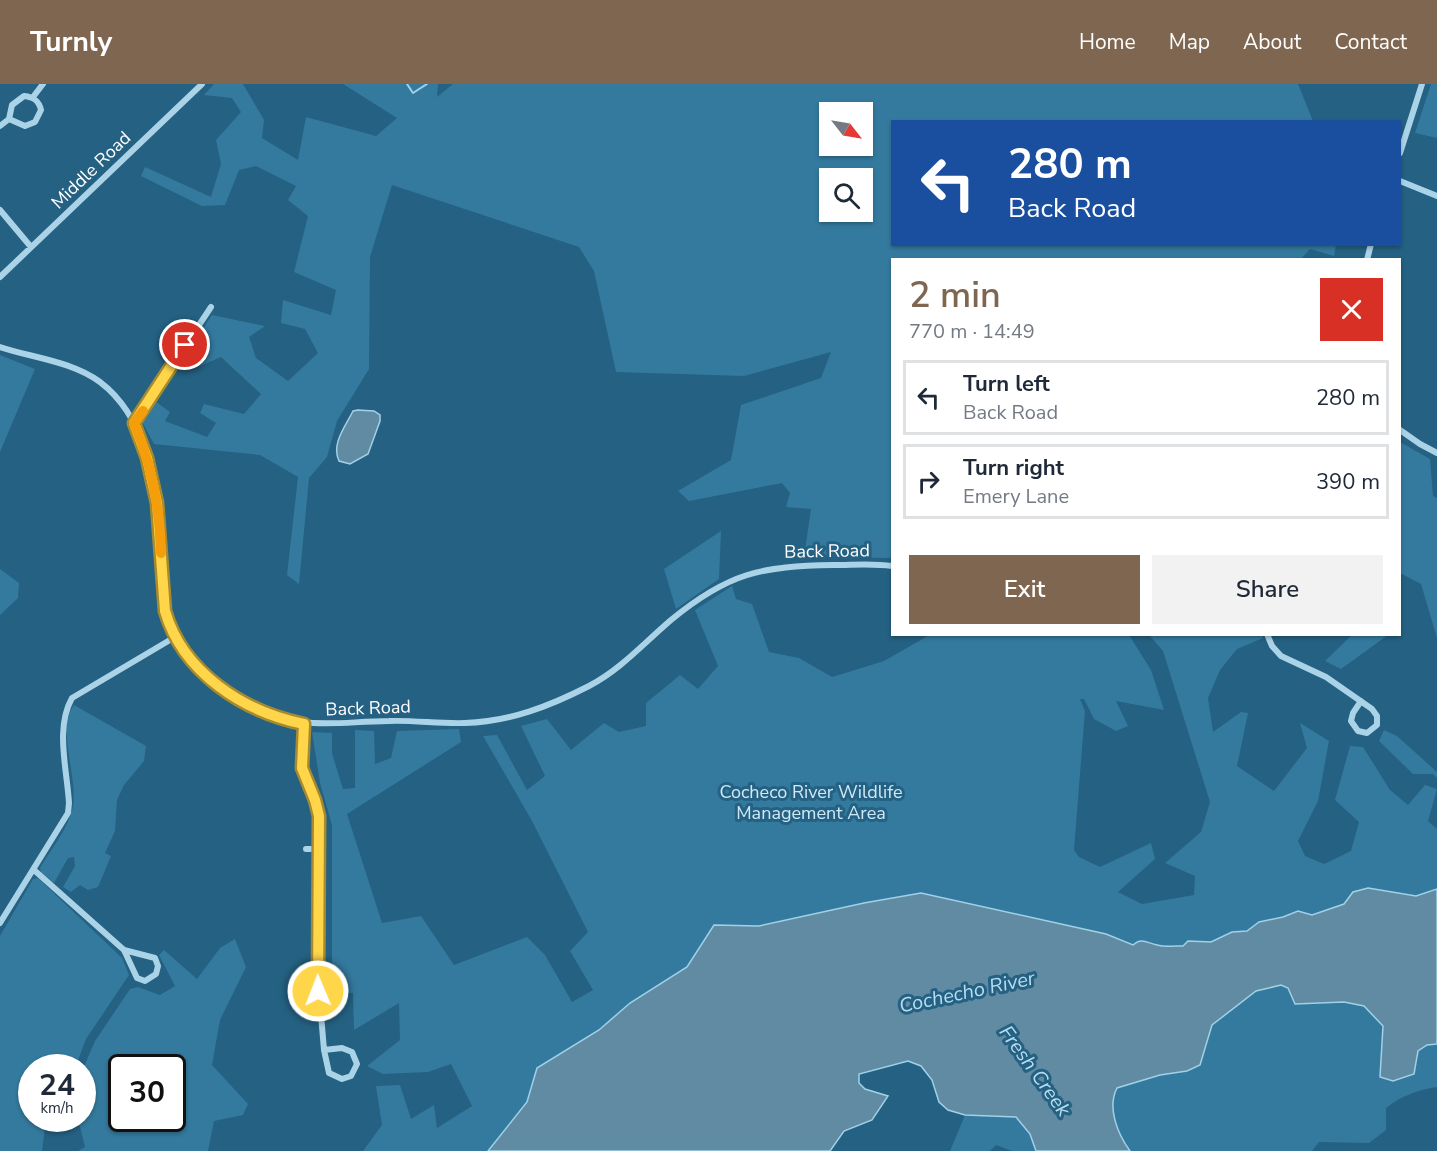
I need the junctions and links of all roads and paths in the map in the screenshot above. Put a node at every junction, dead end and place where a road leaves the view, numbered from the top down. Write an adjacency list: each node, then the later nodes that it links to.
1 (43, 84): 4 (street)
2 (202, 84): 11 (street, Middle Road)
3 (1422, 84): 7 (street)
4 (33, 98): 5 (street); 5 (street)
5 (9, 119): 6 (street)
6 (0, 126)
7 (1401, 150)
8 (1401, 181): 9 (street)
9 (1437, 196)
10 (0, 210): 11 (street)
11 (31, 247): 12 (street, Middle Road)
12 (0, 277)
13 (211, 307): 15 (street)
14 (0, 347): 15 (street, Back Road)
15 (134, 423): 20 (street, Back Road)
16 (1401, 431): 17 (street)
17 (1437, 453)
18 (891, 566): 22 (street, Back Road)
19 (1269, 636): 21 (street)
20 (175, 637): 22 (street, Back Road); 25 (street)
21 (1361, 701): 21 (street)
22 (304, 724): 24 (street)
23 (306, 849): 24 (street)
24 (318, 849): 28 (street)
25 (34, 870): 26 (street); 27 (street)
26 (0, 923)
27 (124, 950): 27 (street)
28 (324, 1050): 28 (street)

